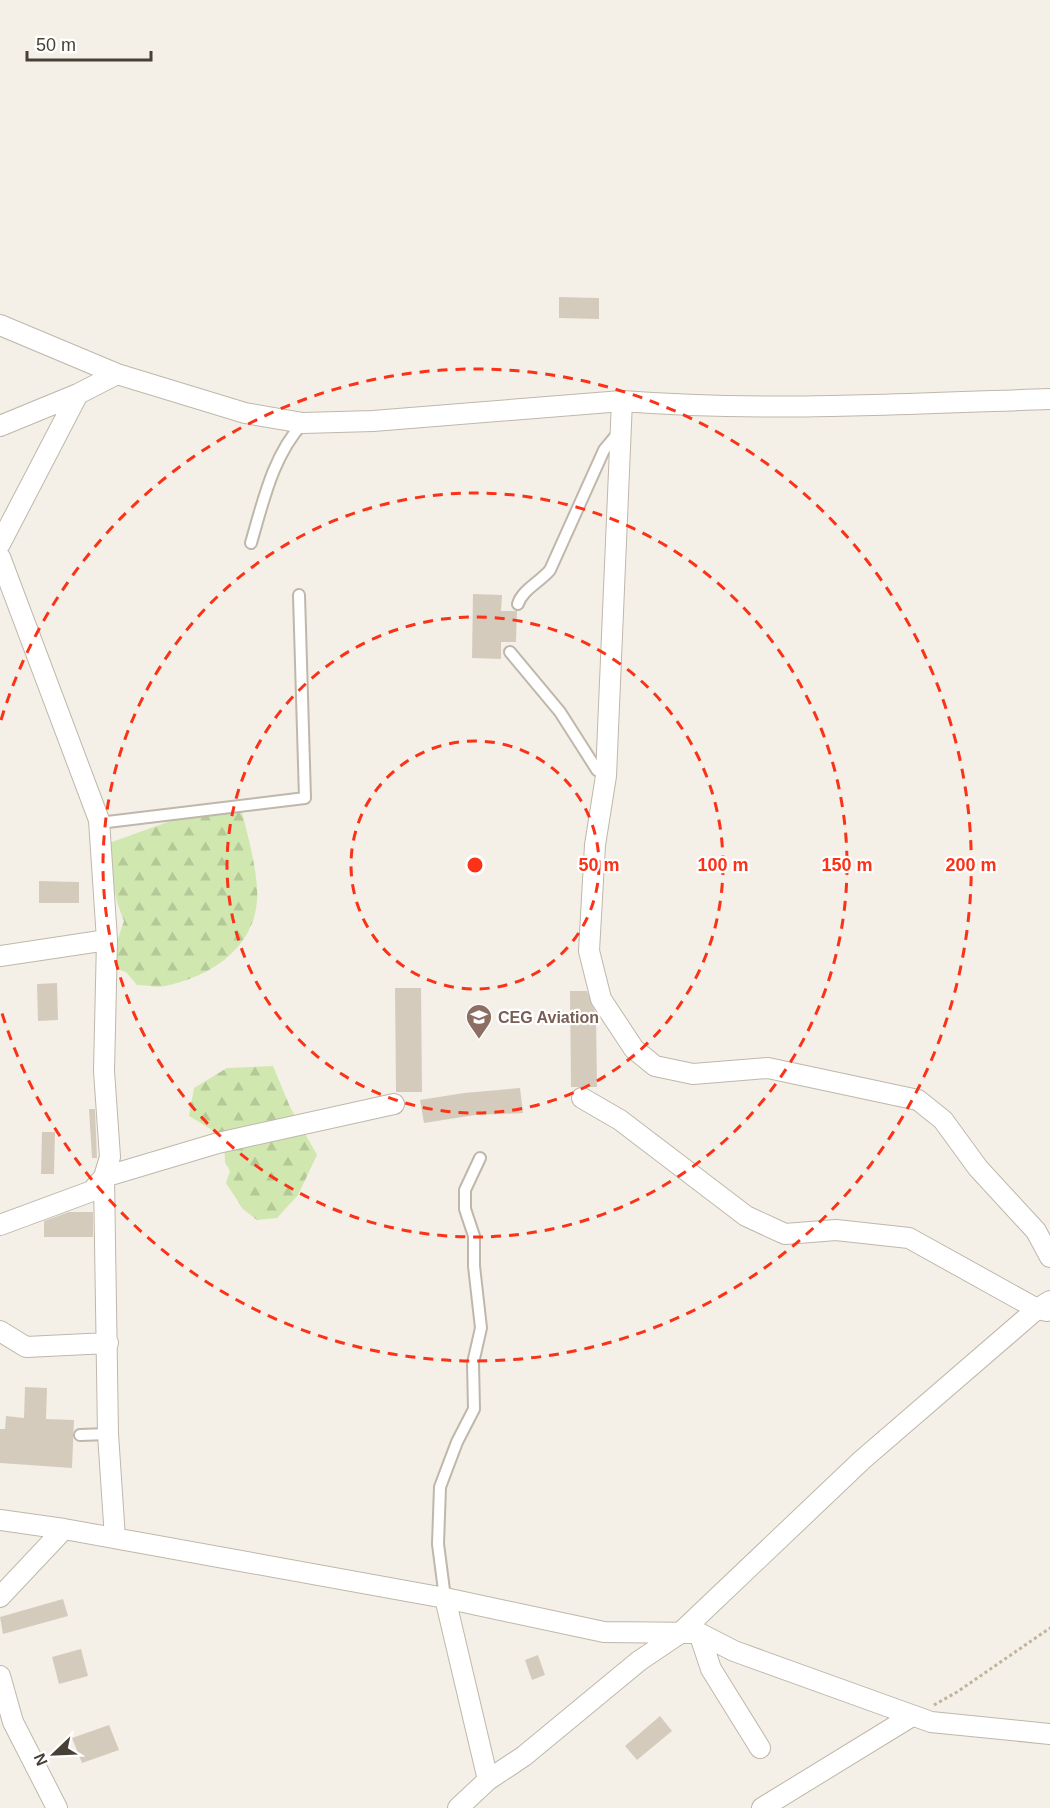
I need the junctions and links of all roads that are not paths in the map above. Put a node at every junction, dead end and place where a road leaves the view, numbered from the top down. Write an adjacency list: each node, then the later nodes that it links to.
1 (0, 325): 2 (street)
2 (117, 375): 3 (street); 6 (street)
3 (78, 394): 7 (street); 10 (street)
4 (1050, 399): 5 (street)
5 (622, 401): 6 (street); 8 (street)
6 (303, 423): 9 (lane)
7 (0, 426)
8 (621, 428): 13 (lane); 15 (street)
9 (250, 543)
10 (0, 544)
11 (0, 557): 16 (street)
12 (299, 595): 16 (lane)
13 (518, 604)
14 (510, 652): 15 (lane)
15 (606, 776): 24 (street)
16 (99, 823): 17 (street)
17 (106, 940): 18 (street); 22 (street)
18 (0, 956)
19 (582, 1098): 25 (street)
20 (394, 1104): 22 (street)
21 (480, 1158): 34 (lane)
22 (104, 1178): 23 (street); 27 (street)
23 (0, 1226)
24 (1050, 1257)
25 (1046, 1307): 35 (street)
26 (0, 1331): 27 (street)
27 (108, 1343): 29 (street)
28 (80, 1434): 29 (lane)
29 (108, 1434): 32 (street)
30 (0, 1520): 31 (street)
31 (64, 1529): 32 (street); 33 (street)
32 (115, 1538): 34 (street)
33 (0, 1597)
34 (445, 1598): 35 (street); 40 (street)
35 (689, 1634): 37 (street); 39 (street); 40 (street)
36 (0, 1676): 41 (street)
37 (912, 1716): 38 (street); 43 (street)
38 (1050, 1734)
39 (760, 1748)
40 (488, 1780): 42 (street)
41 (57, 1808)
42 (458, 1808)
43 (762, 1808)

